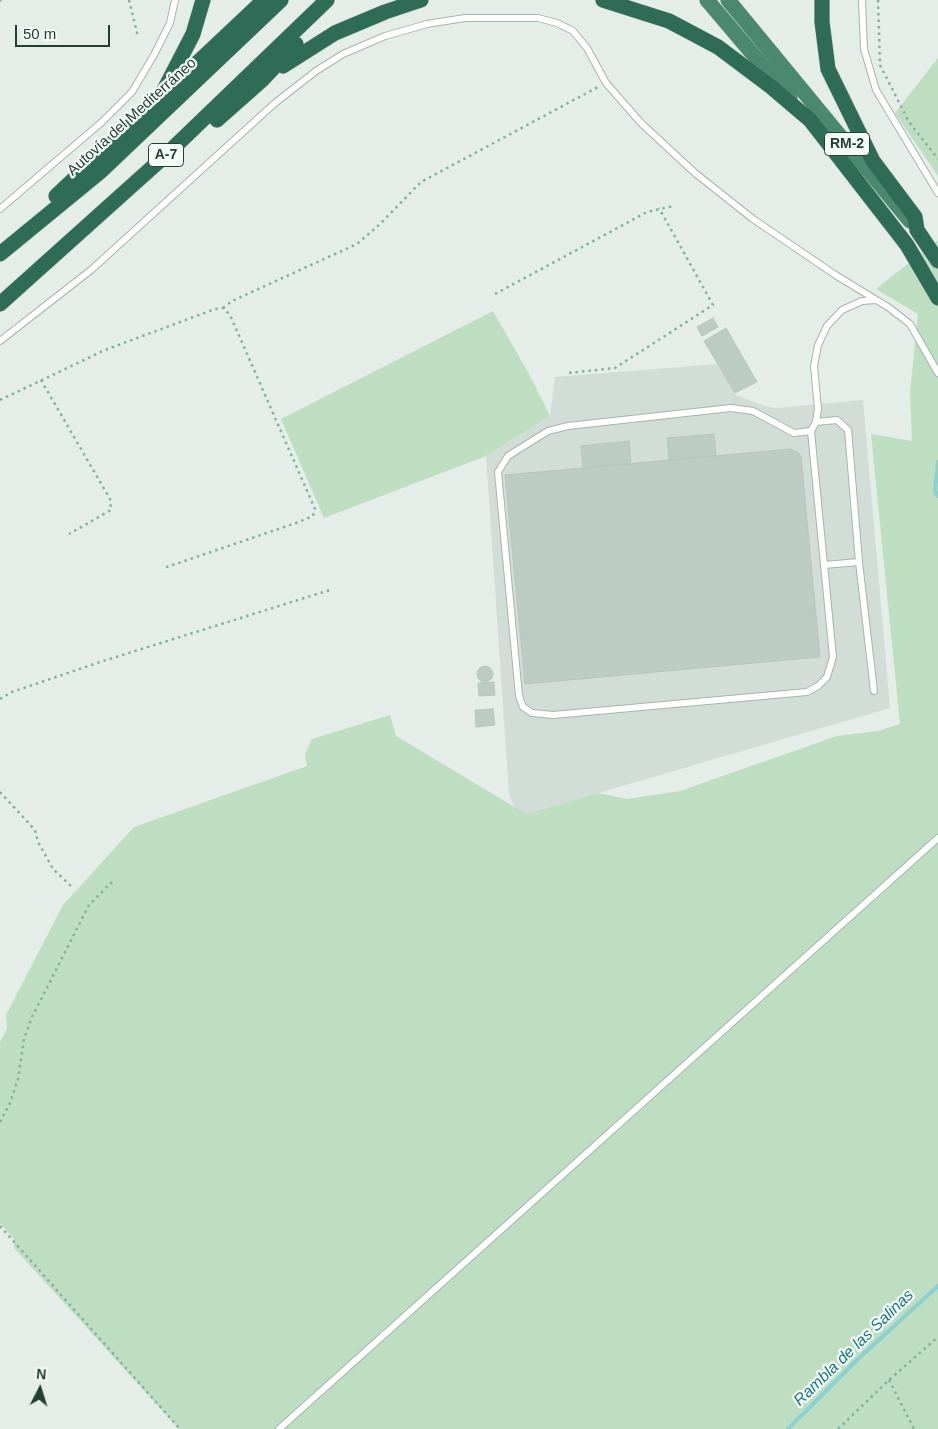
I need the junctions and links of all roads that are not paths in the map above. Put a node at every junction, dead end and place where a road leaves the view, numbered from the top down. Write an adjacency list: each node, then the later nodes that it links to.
1 (175, 0): 17 (lane)
2 (204, 0): 14 (highway)
3 (264, 0): 14 (highway)
4 (281, 0): 19 (highway, Autovía del Mediterráneo / A-7)
5 (327, 0): 21 (highway, A-7)
6 (338, 0): 13 (highway)
7 (421, 0): 13 (highway)
8 (603, 0): 15 (highway)
9 (707, 0): 15 (highway, RM-2)
10 (728, 0): 18 (highway, RM-2)
11 (822, 0): 18 (highway)
12 (862, 0): 16 (lane)
13 (261, 81): 21 (highway)
14 (156, 104): 19 (highway)
15 (810, 120): 22 (highway, RM-2)
16 (938, 193)
17 (0, 208)
18 (917, 230): 20 (highway, RM-2)
19 (4, 251)
20 (938, 261)
21 (15, 292): 24 (highway, A-7)
22 (938, 298)
23 (876, 300): 25 (lane); 26 (lane); 27 (lane)
24 (0, 304)
25 (0, 341)
26 (938, 373)
27 (816, 422): 28 (lane); 29 (lane)
28 (811, 430): 30 (lane); 30 (lane)
29 (859, 562): 30 (lane); 31 (lane)
30 (824, 565)
31 (874, 690)
32 (938, 838): 33 (lane)
33 (279, 1429)

